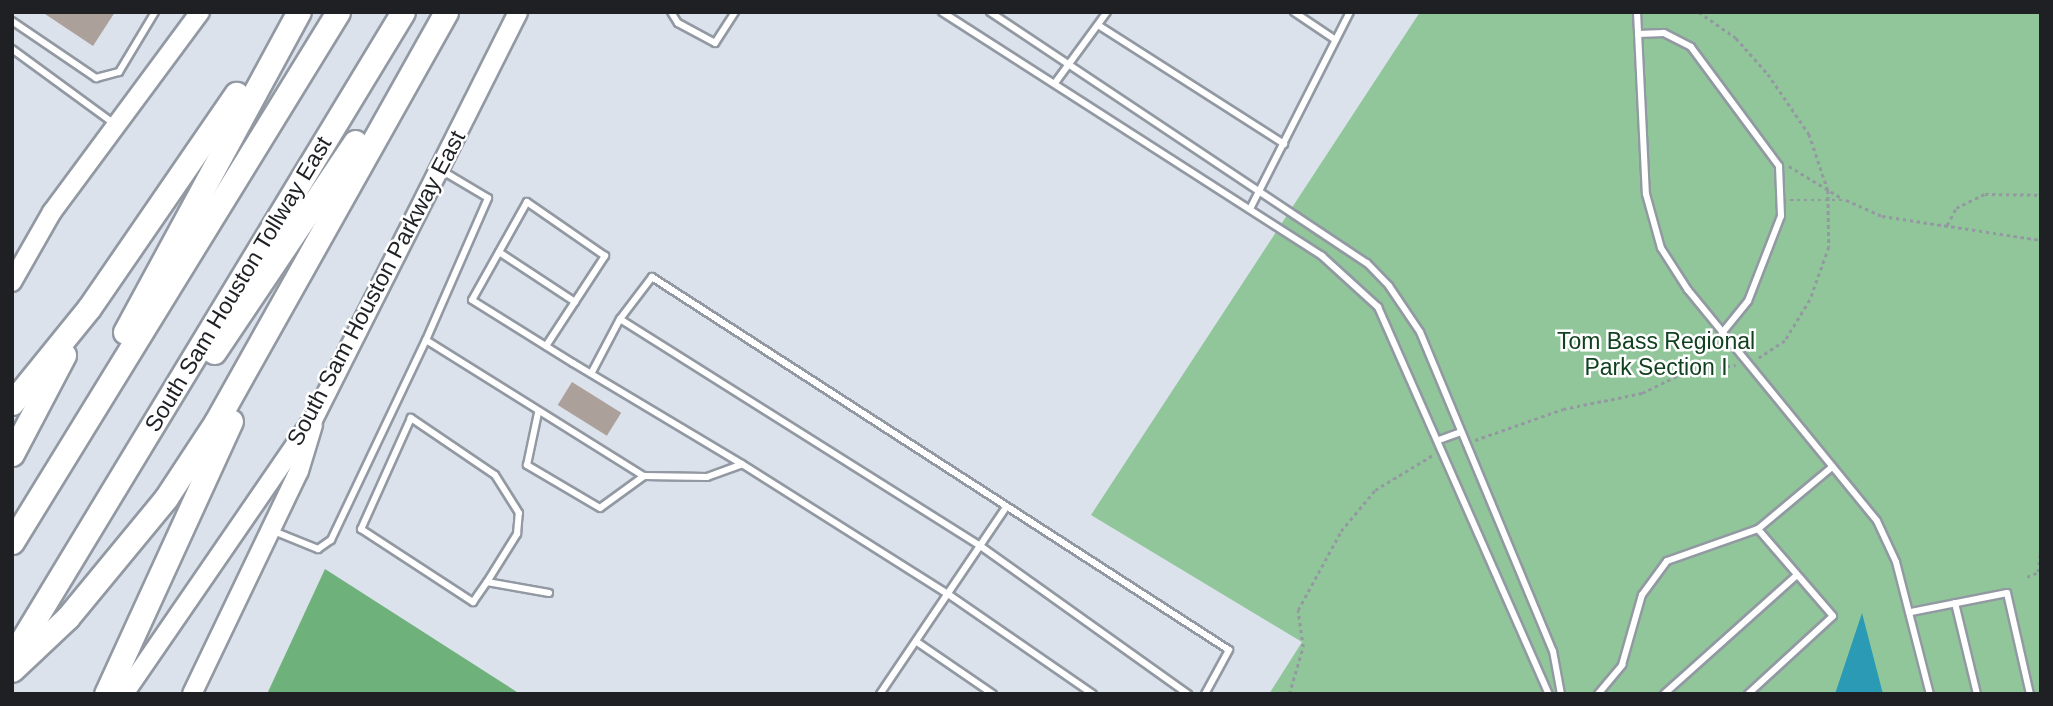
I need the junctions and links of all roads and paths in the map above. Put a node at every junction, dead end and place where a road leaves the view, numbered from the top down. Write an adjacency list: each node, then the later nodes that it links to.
1 (155, 12): 18 (lane)
2 (200, 12): 25 (main road)
3 (288, 12): 44 (highway)
4 (299, 12): 62 (highway)
5 (338, 12): 62 (highway)
6 (403, 12): 69 (highway, South Sam Houston Tollway East)
7 (444, 12): 42 (highway); 69 (highway)
8 (518, 12): 28 (main road, South Sam Houston Parkway East)
9 (671, 12): 10 (lane)
10 (735, 12)
11 (942, 12): 24 (lane)
12 (990, 12): 23 (lane)
13 (1107, 12): 19 (lane)
14 (1294, 12): 21 (lane)
15 (1350, 12): 21 (lane)
16 (1637, 12): 20 (lane)
17 (1699, 12): 29 (path)
18 (12, 21)
19 (1098, 25): 23 (lane); 26 (lane)
20 (1638, 34): 27 (lane); 46 (lane)
21 (1334, 39): 26 (lane)
22 (12, 49): 25 (lane)
23 (1069, 64): 24 (lane); 30 (lane)
24 (1055, 83): 35 (lane)
25 (120, 128): 36 (main road)
26 (1284, 144): 30 (lane)
27 (1779, 166): 29 (path); 32 (lane)
28 (441, 170): 47 (lane); 53 (main road, South Sam Houston Parkway East)
29 (1828, 190): 33 (path); 34 (path)
30 (1262, 191): 35 (lane); 54 (lane)
31 (2041, 195): 37 (path)
32 (1783, 200): 33 (path); 46 (lane)
33 (1829, 200): 34 (path); 49 (path)
34 (1846, 200): 37 (path)
35 (1250, 209): 55 (lane)
36 (52, 212): 40 (main road); 41 (main road)
37 (1947, 225): 38 (path)
38 (2041, 240)
39 (499, 252): 43 (lane); 43 (lane); 48 (lane)
40 (12, 262)
41 (12, 282)
42 (293, 288): 80 (highway); 81 (highway)
43 (575, 302): 48 (lane)
44 (89, 308): 51 (highway); 58 (highway)
45 (620, 319): 50 (lane); 63 (lane); 68 (lane)
46 (1722, 332): 49 (lane)
47 (426, 340): 52 (lane); 64 (lane)
48 (546, 346): 50 (lane)
49 (1747, 363): 56 (path); 60 (lane)
50 (592, 372): 59 (lane)
51 (12, 403)
52 (538, 413): 61 (lane); 61 (lane)
53 (314, 418): 64 (main road); 82 (main road, South Sam Houston Parkway East)
54 (1461, 432): 55 (lane); 56 (lane)
55 (1439, 440): 57 (lane)
56 (1466, 443): 91 (lane)
57 (1443, 450): 89 (path); 90 (lane)
58 (12, 454)
59 (741, 464): 61 (lane); 75 (lane)
60 (1831, 468): 65 (lane); 77 (lane)
61 (644, 476)
62 (36, 503): 66 (highway)
63 (1006, 507): 68 (lane); 88 (lane)
64 (269, 529): 83 (main road)
65 (1758, 529): 71 (lane); 92 (lane)
66 (12, 542)
67 (2041, 542): 70 (path)
68 (979, 545): 75 (lane); 87 (lane)
69 (74, 557): 79 (highway)
70 (2039, 571): 72 (path)
71 (1797, 575): 93 (lane); 94 (lane)
72 (2027, 577)
73 (487, 582): 73 (lane); 74 (lane)
74 (549, 593)
75 (948, 594): 78 (lane); 86 (lane)
76 (1955, 603): 77 (lane); 96 (lane); 97 (lane)
77 (1911, 612): 95 (lane)
78 (918, 642): 84 (lane); 85 (lane)
79 (12, 657)
80 (12, 670)
81 (106, 694)
82 (124, 694)
83 (192, 694)
84 (880, 694)
85 (993, 694)
86 (1093, 694)
87 (1188, 694)
88 (1205, 694)
89 (1289, 694)
90 (1549, 694)
91 (1561, 694)
92 (1598, 694)
93 (1664, 694)
94 (1748, 694)
95 (1930, 694)
96 (1977, 694)
97 (2030, 694)

